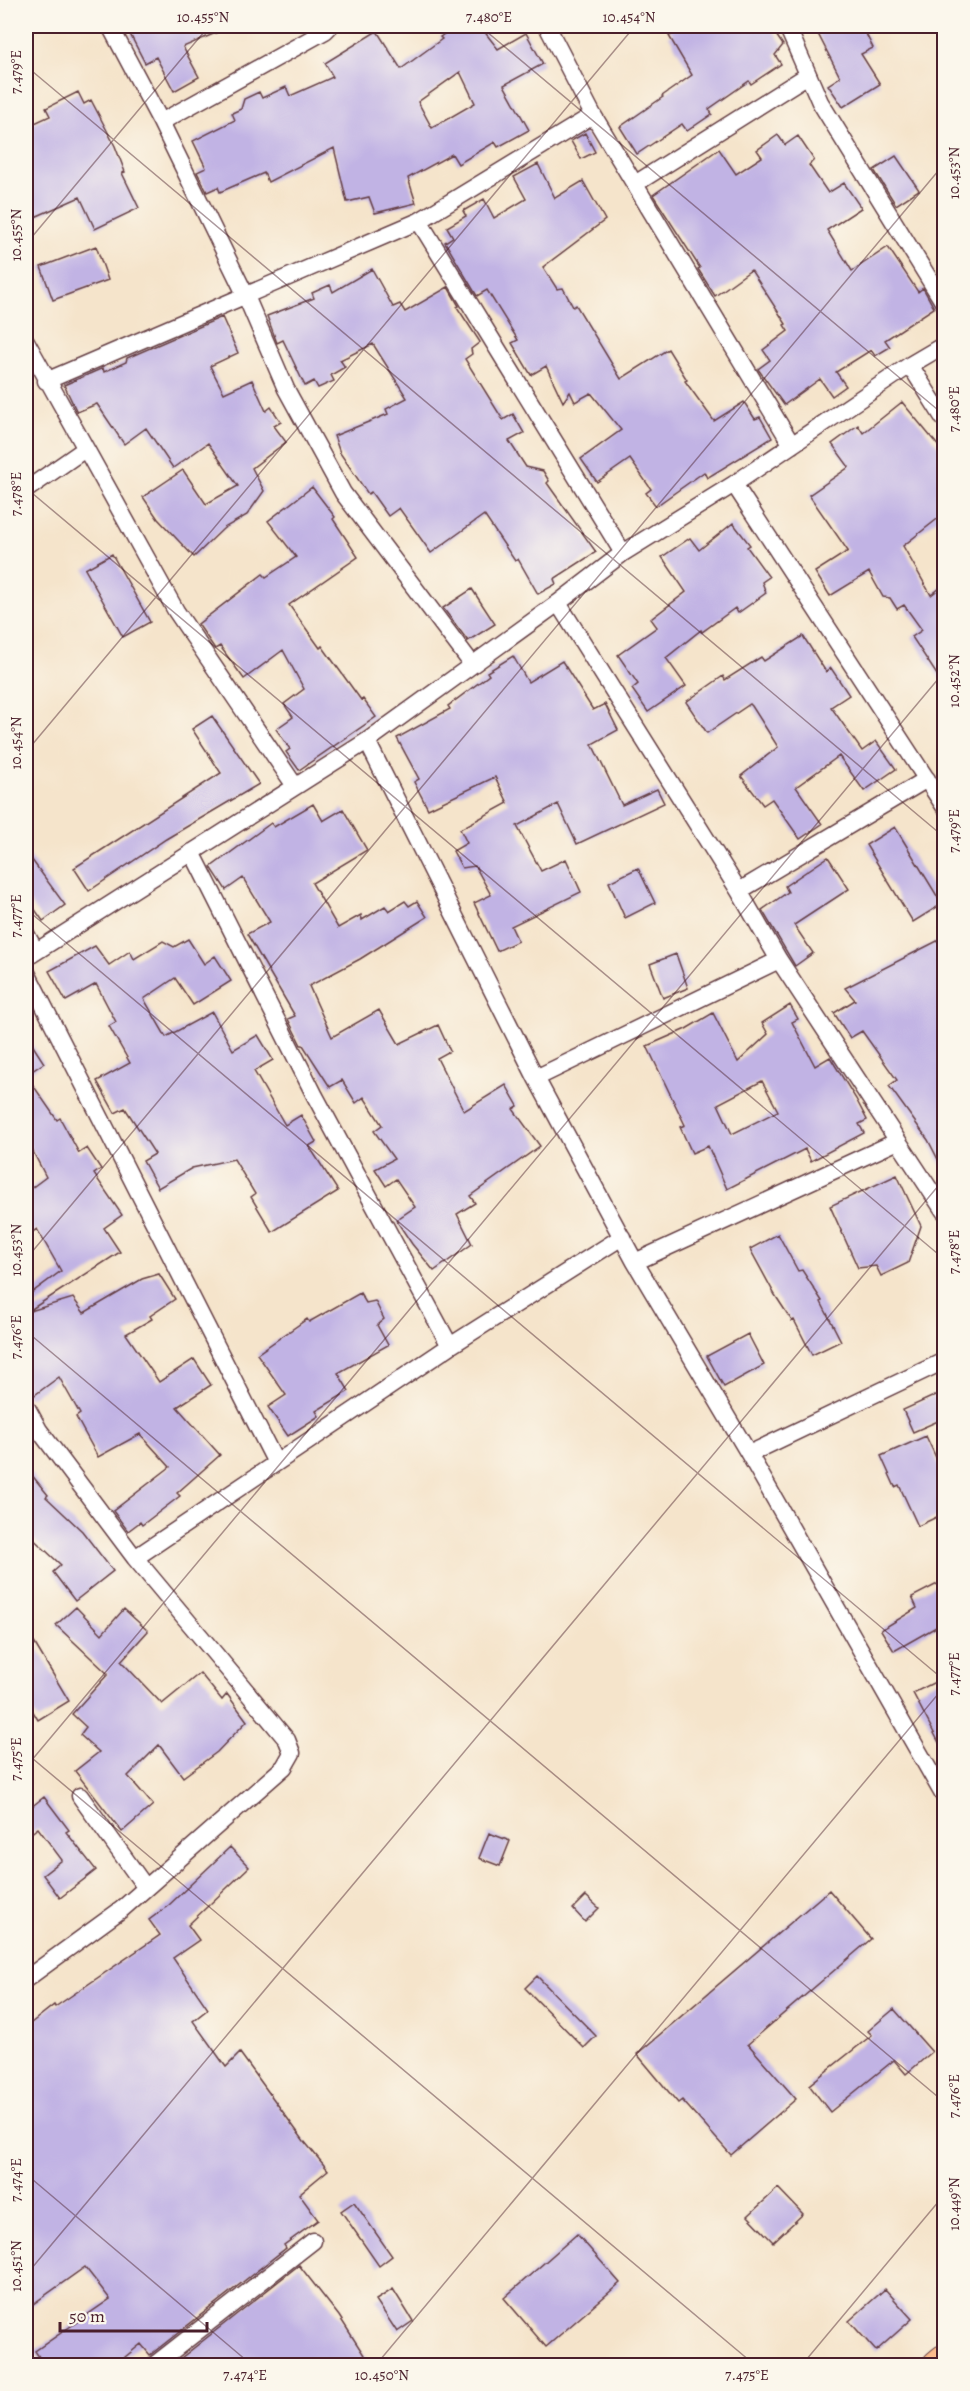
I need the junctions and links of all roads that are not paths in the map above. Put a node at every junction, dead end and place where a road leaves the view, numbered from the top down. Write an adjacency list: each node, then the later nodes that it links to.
1 (110, 26): 7 (street)
2 (330, 26): 7 (street)
3 (547, 26): 6 (street)
4 (787, 26): 5 (street)
5 (808, 75): 8 (street); 11 (street)
6 (593, 116): 8 (street); 9 (street)
7 (161, 122): 10 (street)
8 (635, 184): 17 (street)
9 (419, 221): 10 (street); 21 (street)
10 (245, 294): 15 (street); 23 (street)
11 (945, 303)
12 (26, 341): 15 (street)
13 (945, 345): 14 (street)
14 (910, 365): 16 (street); 17 (street)
15 (46, 381): 18 (street)
16 (945, 419)
17 (792, 445): 19 (street)
18 (85, 449): 20 (street); 26 (street)
19 (734, 484): 21 (street); 25 (street)
20 (26, 490)
21 (623, 552): 22 (street)
22 (558, 603): 23 (street); 29 (street)
23 (472, 664): 24 (street)
24 (367, 741): 26 (street); 34 (street)
25 (927, 779): 27 (street); 29 (street)
26 (295, 786): 28 (street)
27 (945, 806)
28 (192, 852): 31 (street); 39 (street)
29 (739, 891): 32 (street)
30 (26, 934): 31 (street)
31 (30, 954)
32 (779, 960): 34 (street); 35 (street)
33 (26, 971): 43 (street)
34 (536, 1078): 37 (street)
35 (898, 1141): 36 (street); 38 (street)
36 (945, 1211)
37 (622, 1237): 38 (street); 39 (street)
38 (635, 1262): 42 (street)
39 (450, 1346): 43 (street)
40 (945, 1361): 42 (street)
41 (26, 1406): 44 (street)
42 (749, 1454): 46 (street)
43 (276, 1463): 44 (street)
44 (135, 1558): 47 (street)
45 (80, 1796): 47 (street)
46 (945, 1796)
47 (146, 1888): 48 (street)
48 (26, 1979)
49 (313, 2241): 51 (street)
50 (945, 2361): 52 (highway)
51 (153, 2366)
52 (938, 2366)

